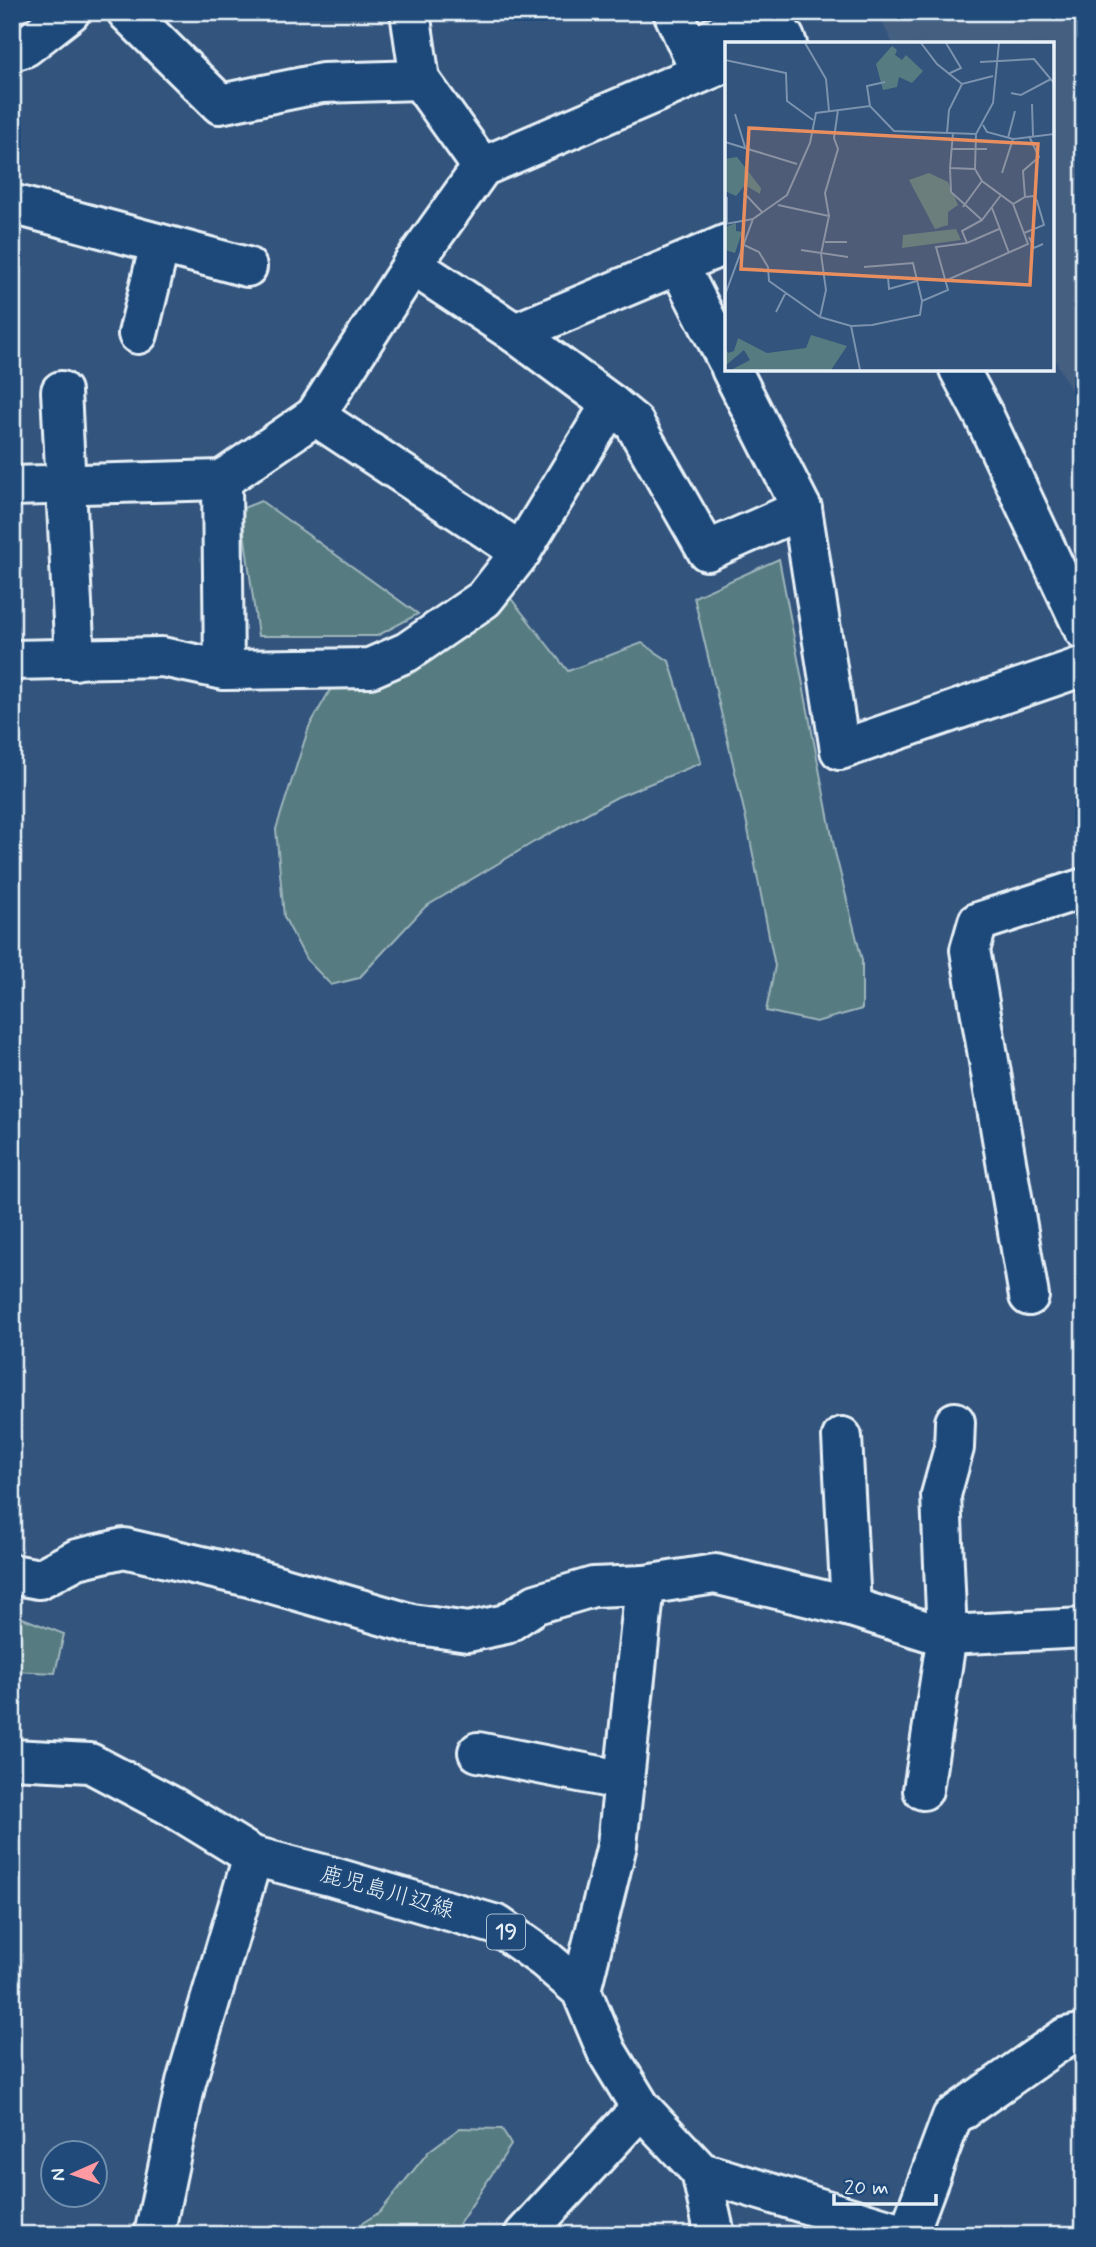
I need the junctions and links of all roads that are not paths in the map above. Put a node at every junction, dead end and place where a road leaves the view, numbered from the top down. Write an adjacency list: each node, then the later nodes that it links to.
1 (70, 12): 10 (street)
2 (127, 12): 12 (street)
3 (410, 12): 12 (street)
4 (673, 12): 11 (street)
5 (766, 12): 6 (street)
6 (729, 42)
7 (773, 42): 8 (street)
8 (786, 42)
9 (725, 45): 11 (street)
10 (12, 51)
11 (706, 61): 13 (street)
12 (420, 80): 13 (street)
13 (482, 166): 17 (street)
14 (12, 204): 15 (street)
15 (160, 244): 19 (street); 21 (street)
16 (725, 245): 18 (street)
17 (412, 265): 20 (street); 27 (street)
18 (679, 266): 20 (street); 22 (street)
19 (247, 267)
20 (515, 333): 26 (street)
21 (138, 334)
22 (725, 356)
23 (732, 371): 31 (street)
24 (960, 371): 33 (street)
25 (61, 391): 29 (street)
26 (611, 404): 31 (street); 32 (street)
27 (315, 416): 28 (street); 32 (street)
28 (222, 480): 29 (street); 37 (street)
29 (66, 484): 30 (street); 35 (street)
30 (12, 486)
31 (802, 509): 36 (street)
32 (521, 552): 37 (street)
33 (1084, 630)
34 (12, 660): 35 (street)
35 (75, 660): 37 (street)
36 (1084, 666)
37 (224, 670)
38 (1084, 888): 39 (street)
39 (1029, 1296)
40 (955, 1422): 46 (street)
41 (842, 1437): 44 (street)
42 (12, 1574): 43 (street)
43 (645, 1585): 44 (street); 49 (street)
44 (851, 1607): 46 (street)
45 (1084, 1628): 46 (street)
46 (947, 1635): 50 (street)
47 (478, 1752): 49 (street)
48 (12, 1759): 51 (street, 鹿児島川辺線 / 19)
49 (625, 1781): 52 (street)
50 (923, 1790)
51 (253, 1856): 52 (street, 鹿児島川辺線 / 19); 56 (street)
52 (581, 1990): 54 (street, 鹿児島川辺線 / 19)
53 (1084, 2033): 59 (street)
54 (641, 2108): 55 (street, 鹿児島川辺線 / 19); 57 (street)
55 (701, 2172): 58 (street); 59 (street, 鹿児島川辺線 / 19)
56 (153, 2235)
57 (524, 2235)
58 (715, 2235)
59 (908, 2235)

